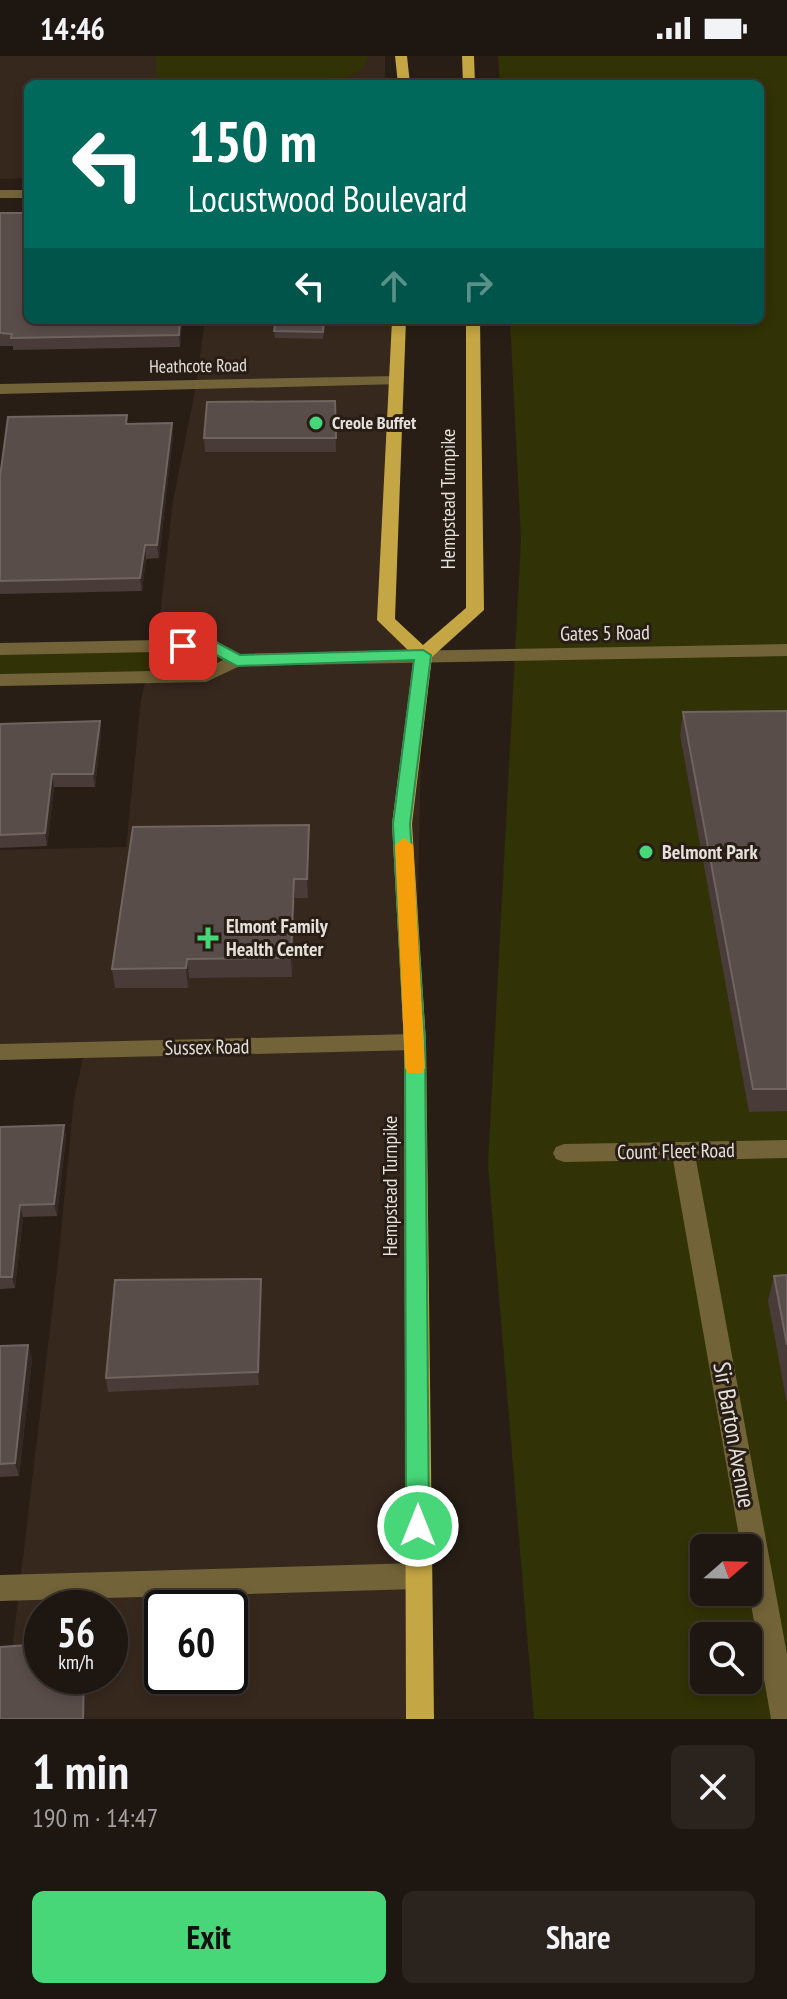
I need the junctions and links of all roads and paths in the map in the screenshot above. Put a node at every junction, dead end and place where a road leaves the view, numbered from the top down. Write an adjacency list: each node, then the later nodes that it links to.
1 (401, 56): 3 (main road)
2 (468, 56): 4 (main road)
3 (404, 80)
4 (469, 80)
5 (0, 194): 6 (street)
6 (24, 194)
7 (399, 324): 9 (main road)
8 (473, 324): 13 (main road, Hempstead Turnpike)
9 (396, 381): 10 (street, Heathcote Road); 13 (main road)
10 (0, 389)
11 (0, 649): 14 (street)
12 (787, 650): 13 (street, Gates 5 Road)
13 (423, 655): 14 (street, Gates 5 Road); 16 (main road, Hempstead Turnpike)
14 (237, 660): 15 (street)
15 (0, 680)
16 (415, 1042): 17 (street, Sussex Road); 21 (main road, Hempstead Turnpike)
17 (0, 1052)
18 (787, 1149): 19 (street, Count Fleet Road)
19 (683, 1151): 20 (street, Count Fleet Road); 24 (street, Sir Barton Avenue)
20 (564, 1153)
21 (417, 1576): 22 (street); 23 (main road, Hempstead Turnpike)
22 (0, 1588)
23 (420, 1719)
24 (785, 1719)

